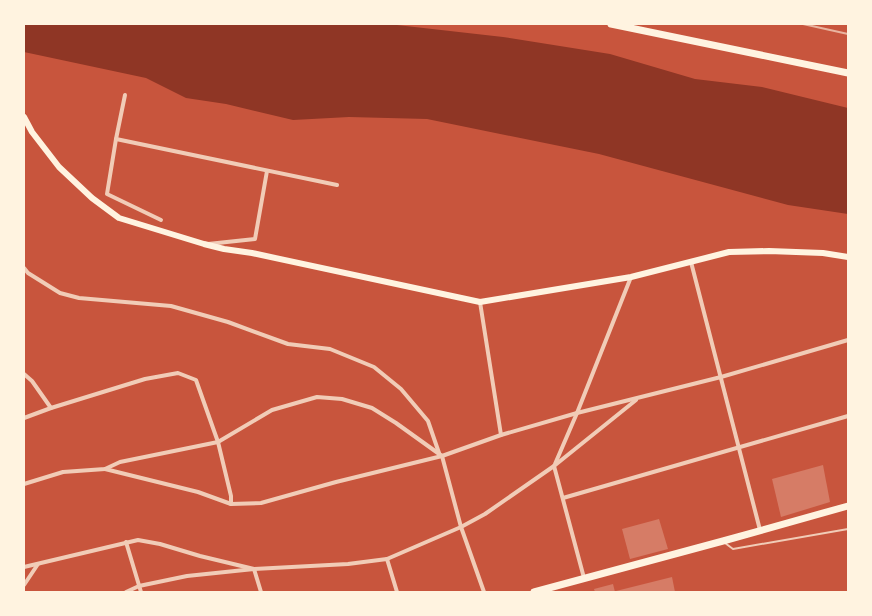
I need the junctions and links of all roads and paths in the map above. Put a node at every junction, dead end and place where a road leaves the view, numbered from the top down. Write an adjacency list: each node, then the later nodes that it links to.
1 (611, 24): 2 (main road)
2 (848, 73)
3 (125, 95): 5 (street)
4 (24, 117): 9 (main road)
5 (116, 139): 6 (street); 8 (street)
6 (267, 171): 7 (street); 9 (street)
7 (337, 185)
8 (161, 220)
9 (204, 244): 14 (main road)
10 (848, 256): 11 (main road)
11 (690, 262): 13 (main road); 17 (street)
12 (24, 268): 26 (street)
13 (631, 278): 14 (main road); 20 (street)
14 (480, 302): 23 (street)
15 (848, 340): 17 (street)
16 (24, 374): 19 (street)
17 (721, 377): 18 (street); 25 (street)
18 (638, 398): 20 (street); 27 (street)
19 (51, 408): 22 (street); 24 (street)
20 (577, 413): 23 (street); 27 (street)
21 (848, 416): 25 (street)
22 (24, 418)
23 (501, 435): 26 (street)
24 (218, 442): 26 (street); 28 (street); 31 (street)
25 (739, 448): 30 (street); 35 (street)
26 (440, 455): 31 (street); 33 (street)
27 (554, 466): 30 (street); 33 (street)
28 (105, 469): 29 (street); 31 (street)
29 (24, 484)
30 (563, 498): 42 (street)
31 (231, 504)
32 (848, 506): 35 (main road)
33 (461, 527): 38 (street); 49 (street)
34 (848, 529): 36 (lane)
35 (760, 530): 36 (main road)
36 (723, 541): 42 (main road)
37 (126, 542): 39 (street); 41 (street); 44 (street)
38 (387, 559): 41 (street); 48 (street)
39 (38, 564): 40 (street); 43 (street)
40 (24, 567)
41 (254, 569): 44 (street); 47 (street)
42 (584, 578): 50 (main road)
43 (24, 585)
44 (139, 586): 45 (street); 46 (street)
45 (126, 592)
46 (141, 592)
47 (261, 592)
48 (397, 592)
49 (484, 592)
50 (534, 592)

